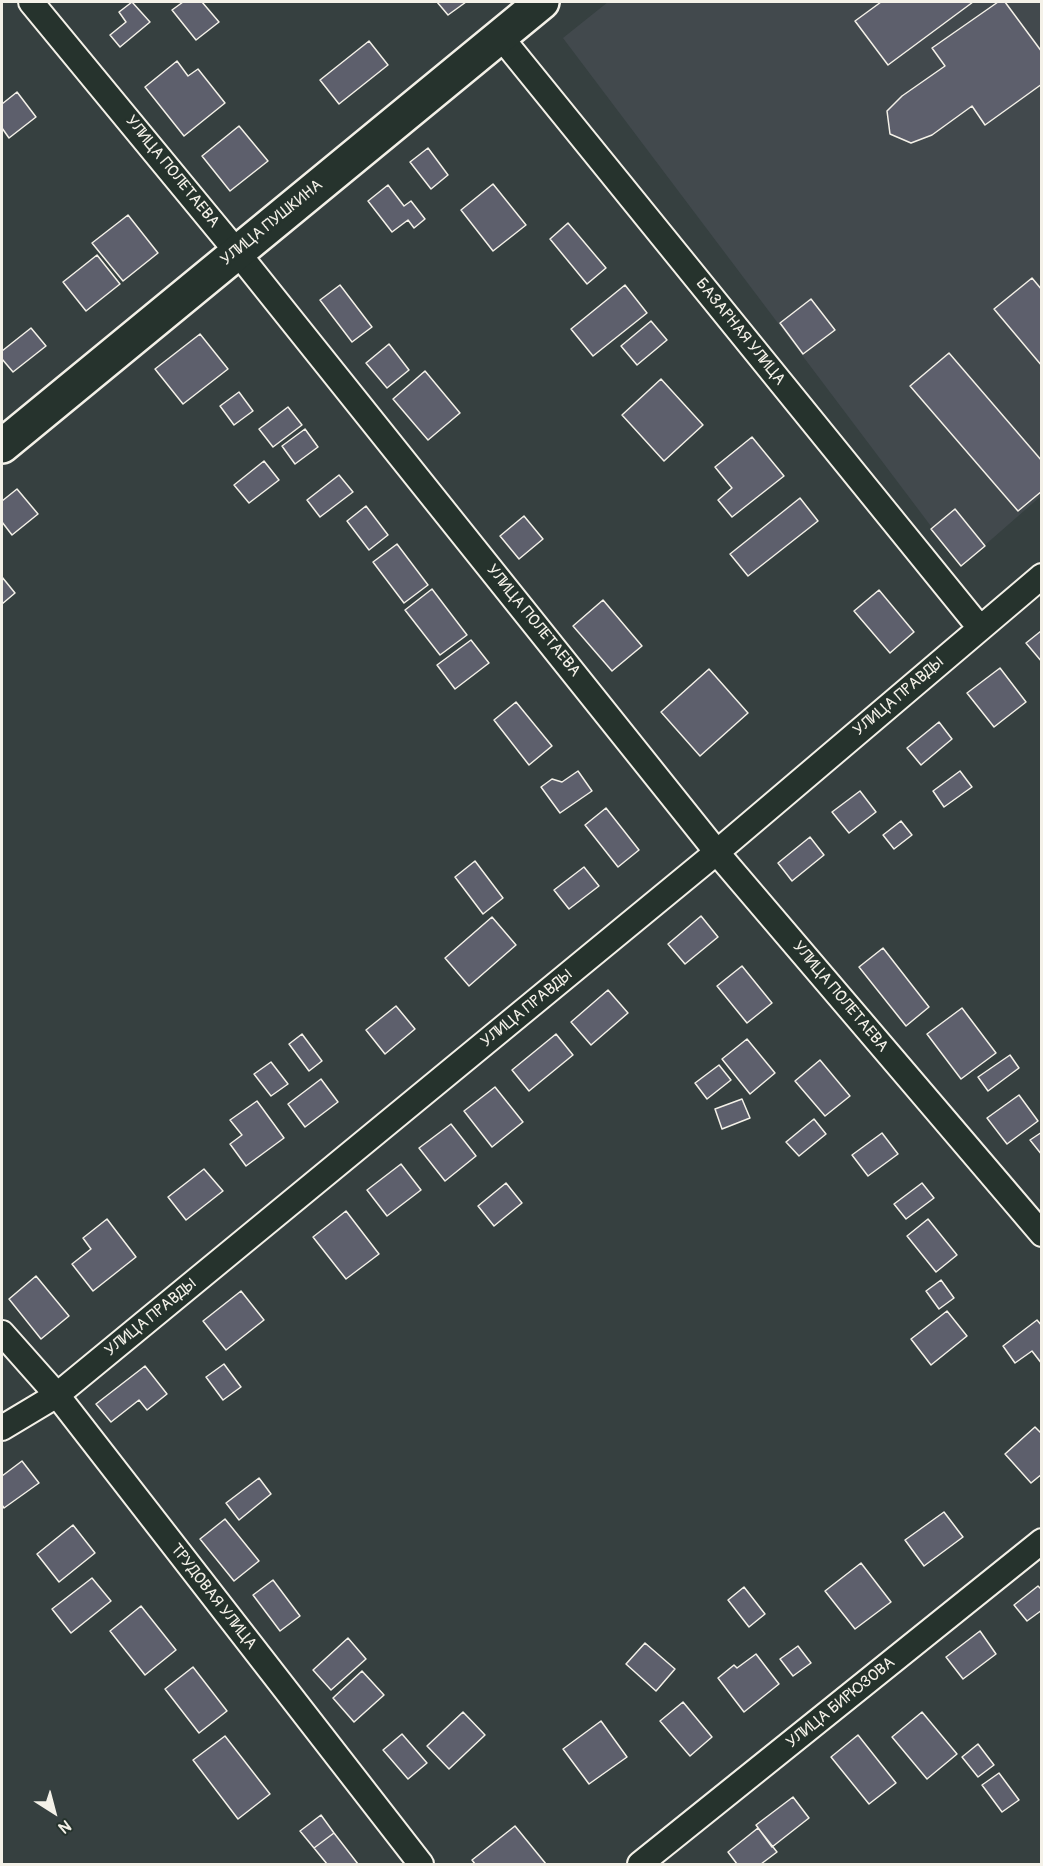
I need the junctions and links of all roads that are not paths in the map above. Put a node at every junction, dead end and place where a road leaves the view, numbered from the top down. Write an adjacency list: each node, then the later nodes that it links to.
1 (32, 2): 4 (street, УЛИЦА ПОЛЕТАЕВА)
2 (542, 2): 3 (main road, УЛИЦА ПУШКИНА)
3 (500, 36): 4 (main road, УЛИЦА ПУШКИНА); 7 (street, БАЗАРНАЯ УЛИЦА)
4 (237, 252): 5 (main road, УЛИЦА ПУШКИНА); 8 (street, УЛИЦА ПОЛЕТАЕВА)
5 (2, 446)
6 (1041, 576): 7 (street, УЛИЦА ПРАВДЫ)
7 (980, 628): 8 (street, УЛИЦА ПРАВДЫ)
8 (717, 852): 9 (street, УЛИЦА ПОЛЕТАЕВА); 11 (street, УЛИЦА ПРАВДЫ)
9 (1041, 1234)
10 (2, 1333): 11 (street, ТРУДОВАЯ УЛИЦА)
11 (57, 1395): 12 (street, УЛИЦА ПРАВДЫ); 14 (street, ТРУДОВАЯ УЛИЦА)
12 (2, 1428)
13 (1041, 1541): 15 (street, УЛИЦА БИРЮЗОВА)
14 (421, 1864)
15 (640, 1864)

